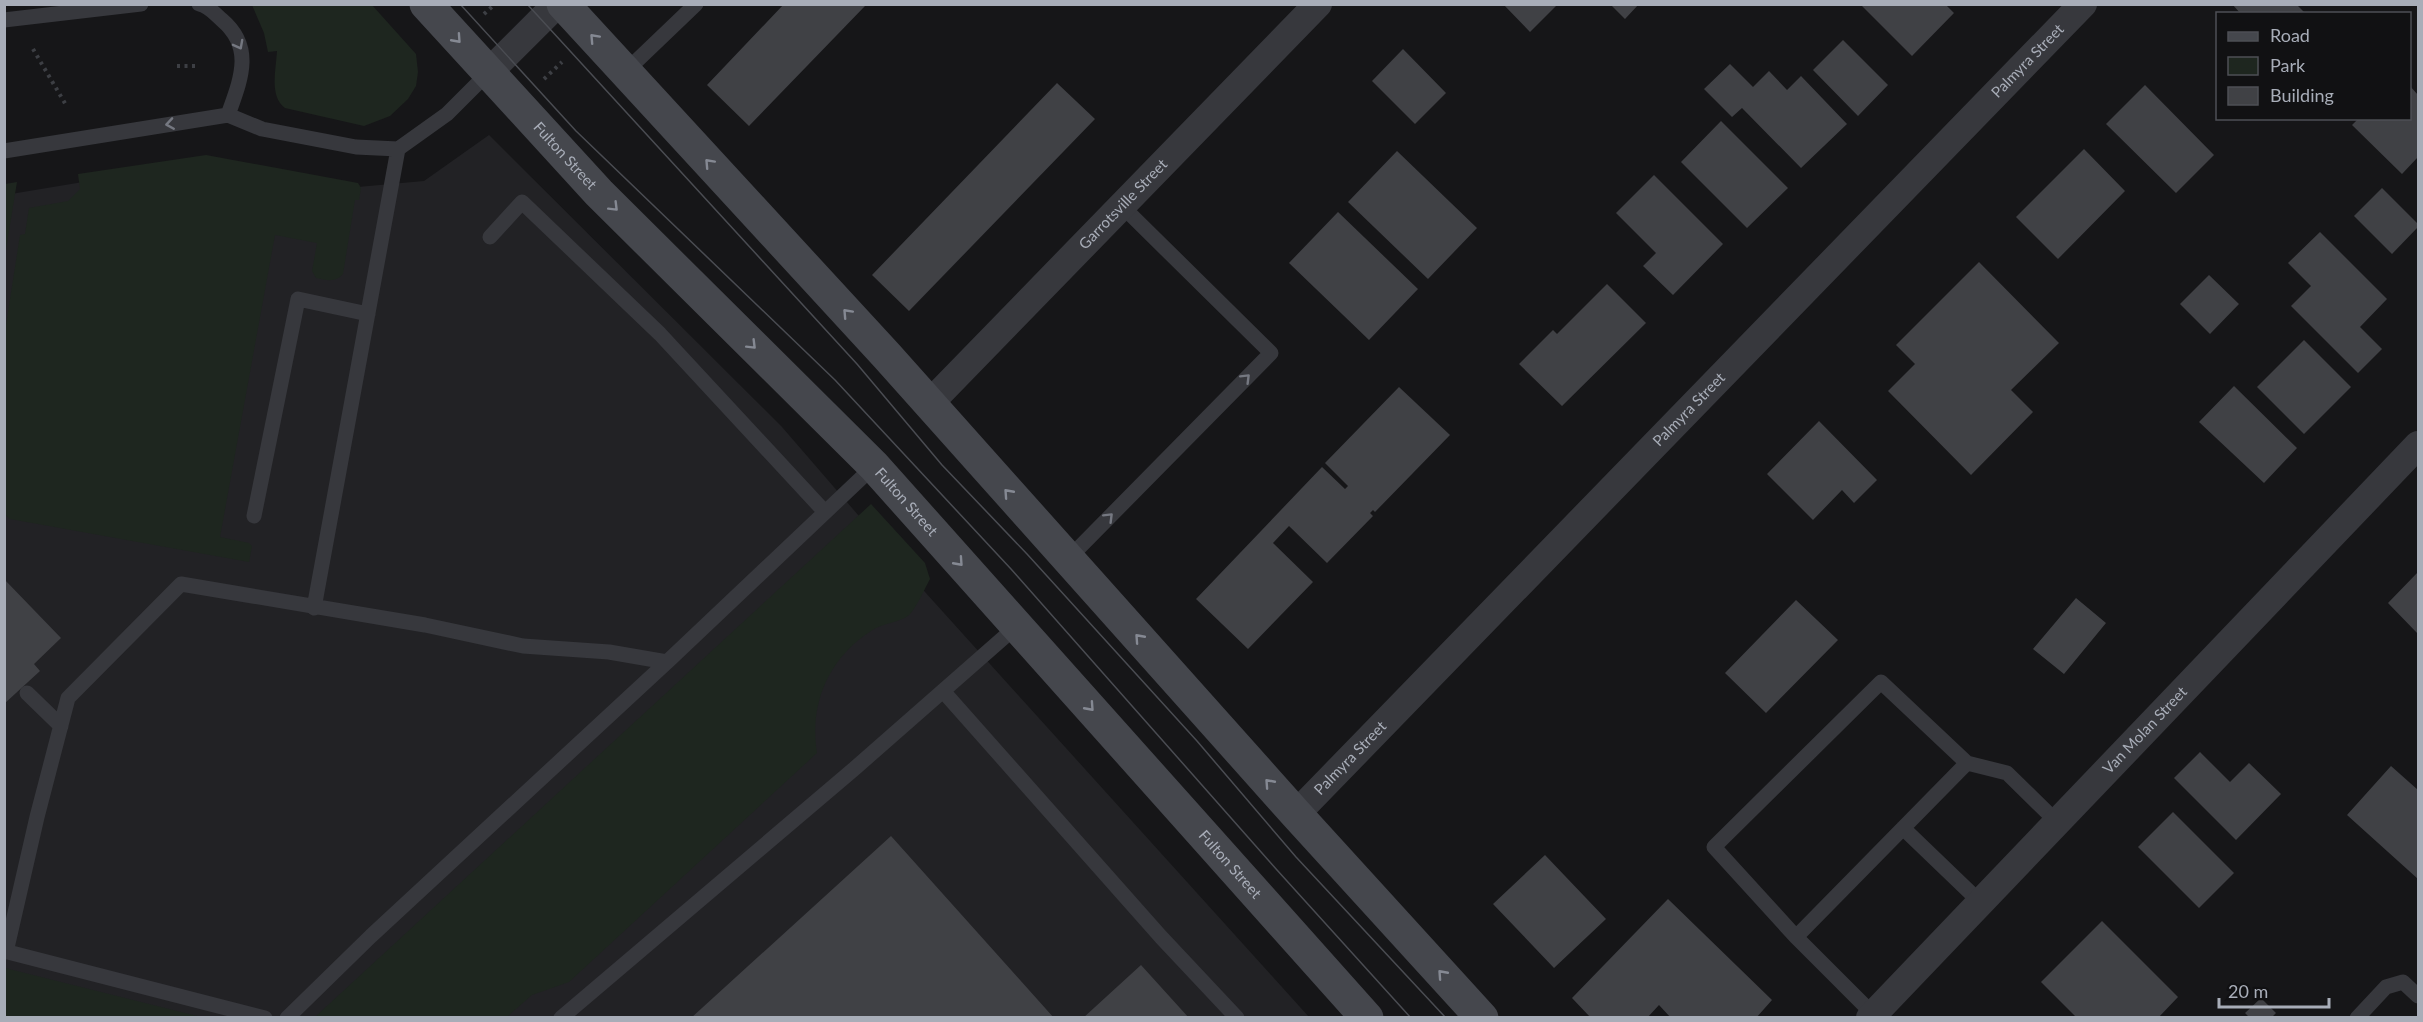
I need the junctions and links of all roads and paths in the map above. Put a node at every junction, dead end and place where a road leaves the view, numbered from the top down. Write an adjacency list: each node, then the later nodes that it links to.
1 (141, 4): 11 (lane)
2 (199, 4): 20 (lane, one-way to 20)
3 (426, 4): 17 (main road, Fulton Street, one-way to 17)
4 (495, 4): 10 (path)
5 (557, 4): 17 (street)
6 (563, 4): 16 (main road, one-way to 6)
7 (696, 4): 16 (lane)
8 (1318, 4): 23 (street, Garrotsville Street)
9 (2083, 4): 39 (street, Palmyra Street)
10 (484, 14)
11 (4, 20)
12 (33, 49): 19 (path)
13 (562, 62): 18 (path)
14 (177, 66): 15 (path)
15 (200, 66)
16 (625, 72): 26 (main road, one-way to 16)
17 (488, 73): 21 (lane); 28 (main road, Fulton Street, one-way to 28)
18 (544, 79)
19 (66, 105)
20 (228, 115): 21 (lane); 22 (lane, one-way to 22)
21 (398, 148): 25 (lane)
22 (4, 151)
23 (1122, 206): 26 (street, Garrotsville Street); 31 (lane, one-way to 23)
24 (490, 237): 29 (lane)
25 (368, 314): 30 (lane); 32 (lane)
26 (928, 405): 31 (main road, one-way to 26)
27 (2418, 445): 40 (street, Van Molan Street)
28 (874, 466): 29 (lane); 33 (main road, Fulton Street, one-way to 33)
29 (825, 512): 34 (lane)
30 (254, 516)
31 (1068, 559): 39 (main road, one-way to 31)
32 (314, 608): 34 (lane); 37 (lane)
33 (1017, 626): 35 (lane); 51 (main road, Fulton Street, one-way to 51)
34 (667, 662): 48 (lane)
35 (943, 691): 49 (lane); 50 (lane)
36 (27, 693): 37 (lane)
37 (61, 726): 44 (lane)
38 (1967, 763): 40 (lane); 41 (lane); 43 (lane)
39 (1296, 814): 52 (main road, one-way to 39)
40 (2056, 821): 42 (street, Van Molan Street)
41 (1903, 828): 42 (lane); 43 (lane)
42 (1980, 902): 46 (street, Van Molan Street)
43 (1796, 937): 46 (lane)
44 (5, 952): 47 (lane)
45 (2418, 996): 53 (lane)
46 (1871, 1016)
47 (265, 1017)
48 (287, 1017)
49 (561, 1017)
50 (1237, 1017)
51 (1368, 1017)
52 (1482, 1017)
53 (2357, 1017)

